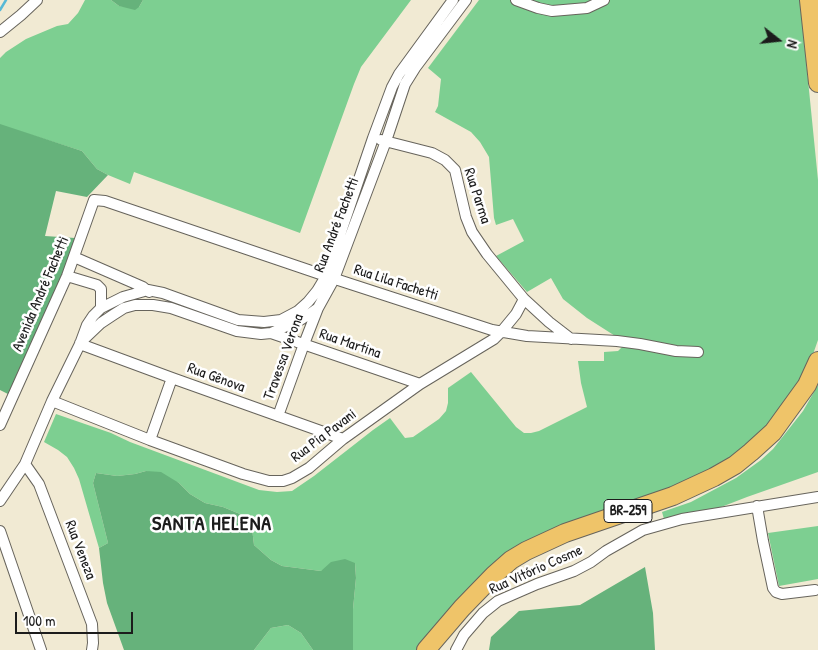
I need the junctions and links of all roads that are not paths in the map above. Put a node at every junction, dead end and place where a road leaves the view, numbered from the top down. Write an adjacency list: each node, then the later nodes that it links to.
1 (37, 0): 9 (street)
2 (454, 0): 11 (street, Rua André Fachetti)
3 (466, 0): 12 (street, Rua André Fachetti)
4 (516, 0): 8 (street)
5 (560, 0): 8 (street)
6 (604, 0): 8 (street)
7 (809, 0): 10 (highway)
8 (552, 11)
9 (0, 32)
10 (818, 83)
11 (387, 99): 12 (street); 13 (street, Rua André Fachetti)
12 (398, 104): 14 (street, Rua André Fachetti)
13 (373, 138): 14 (street, Rua Parma); 18 (street, Rua André Fachetti)
14 (386, 140): 18 (street, Rua André Fachetti); 20 (street, Rua Parma)
15 (94, 200): 16 (street, Avenida André Fachetti); 18 (street, Rua Lila Fachetti)
16 (74, 257): 17 (street, Avenida André Fachetti); 19 (street)
17 (67, 276): 22 (street); 35 (street, Avenida André Fachetti)
18 (330, 278): 19 (street, Rua André Fachetti); 23 (street, Rua André Fachetti); 24 (street, Rua Lila Fachetti)
19 (148, 290): 21 (street); 22 (street)
20 (524, 299): 24 (street, Rua Pia Pavani); 26 (street, Rua Parma)
21 (153, 305): 25 (street, Rua André Fachetti); 27 (street, Rua André Fachetti)
22 (101, 308): 27 (street)
23 (318, 308): 25 (street, Rua André Fachetti); 28 (street, Travessa Verona)
24 (502, 331): 26 (street, Rua Lila Fachetti); 32 (street, Rua Pia Pavani)
25 (271, 333): 28 (street, Rua Martina)
26 (572, 340): 29 (street, Rua Lila Fachetti)
27 (80, 344): 31 (street, Rua Gênova); 33 (street)
28 (304, 344): 32 (street, Rua Martina); 34 (street, Travessa Verona)
29 (698, 352)
30 (818, 361): 46 (highway, BR-259)
31 (172, 378): 34 (street, Rua Gênova); 37 (street)
32 (420, 384): 36 (street, Rua Pia Pavani)
33 (52, 401): 37 (street, Rua Pia Pavani); 38 (street)
34 (278, 416): 36 (street, Rua Gênova)
35 (0, 425)
36 (343, 439): 37 (street, Rua Pia Pavani)
37 (150, 440)
38 (25, 464): 40 (street); 45 (street, Rua Veneza)
39 (818, 496): 41 (street, Rua Vitório Cosme)
40 (0, 501)
41 (757, 506): 43 (street); 47 (street, Rua Vitório Cosme)
42 (0, 531): 44 (street)
43 (815, 590)
44 (40, 650)
45 (92, 650)
46 (426, 650)
47 (456, 650)

